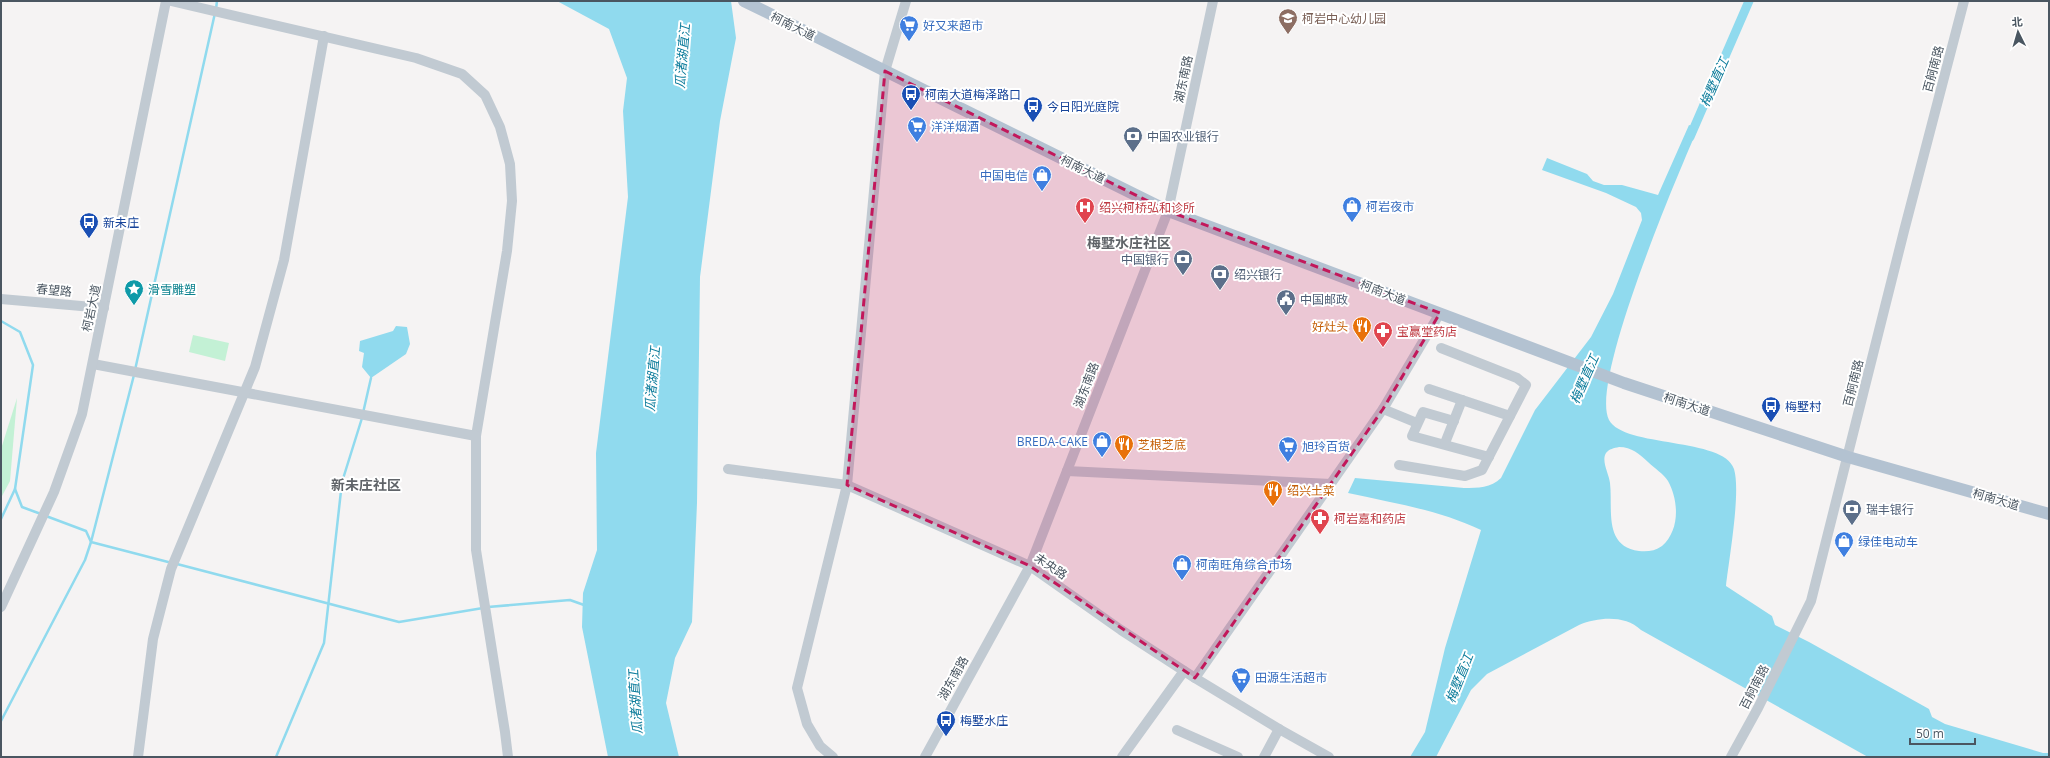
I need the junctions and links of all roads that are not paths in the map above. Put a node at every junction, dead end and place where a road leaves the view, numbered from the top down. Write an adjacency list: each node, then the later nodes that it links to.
1 (166, 1): 11 (street, 柯岩大道)
2 (171, 1): 7 (street)
3 (744, 1): 8 (main road, 柯南大道)
4 (906, 1): 8 (street)
5 (1213, 1): 9 (street, 湖东南路)
6 (1964, 1): 25 (street, 百舸南路)
7 (324, 36): 16 (street); 22 (street)
8 (885, 71): 9 (main road, 柯南大道); 30 (street)
9 (1168, 211): 12 (main road, 柯南大道); 28 (street, 湖东南路)
10 (1, 299): 11 (street, 春望路)
11 (104, 308): 14 (street, 柯岩大道)
12 (1440, 314): 18 (street); 25 (main road, 柯南大道)
13 (1441, 348): 19 (street)
14 (93, 364): 16 (street); 33 (street, 柯岩大道)
15 (1429, 389): 17 (street)
16 (245, 392): 22 (street); 38 (street)
17 (1462, 400): 19 (street); 20 (street)
18 (1383, 409): 21 (street); 29 (street)
19 (1510, 416): 24 (street)
20 (1454, 421): 21 (street); 23 (street)
21 (1417, 423): 23 (street)
22 (476, 436): 39 (street)
23 (1445, 443): 24 (street)
24 (1489, 457): 26 (street)
25 (1848, 457): 31 (main road, 柯南大道); 46 (street, 百舸南路)
26 (1399, 465)
27 (728, 469): 30 (street, 未央路)
28 (1067, 471): 29 (street); 32 (street, 湖东南路)
29 (1331, 484): 35 (street)
30 (847, 485): 32 (street, 未央路); 40 (street)
31 (2049, 514)
32 (1030, 566): 34 (street, 未央路); 41 (street, 湖东南路)
33 (1, 607)
34 (1184, 671): 35 (street, 未央路); 42 (street)
35 (1195, 678): 36 (street, 未央路)
36 (1279, 729): 44 (street); 45 (street, 未央路)
37 (1177, 730): 43 (street)
38 (138, 757)
39 (508, 757)
40 (834, 757)
41 (925, 757)
42 (1122, 757)
43 (1238, 757)
44 (1264, 757)
45 (1329, 757)
46 (1731, 757)

